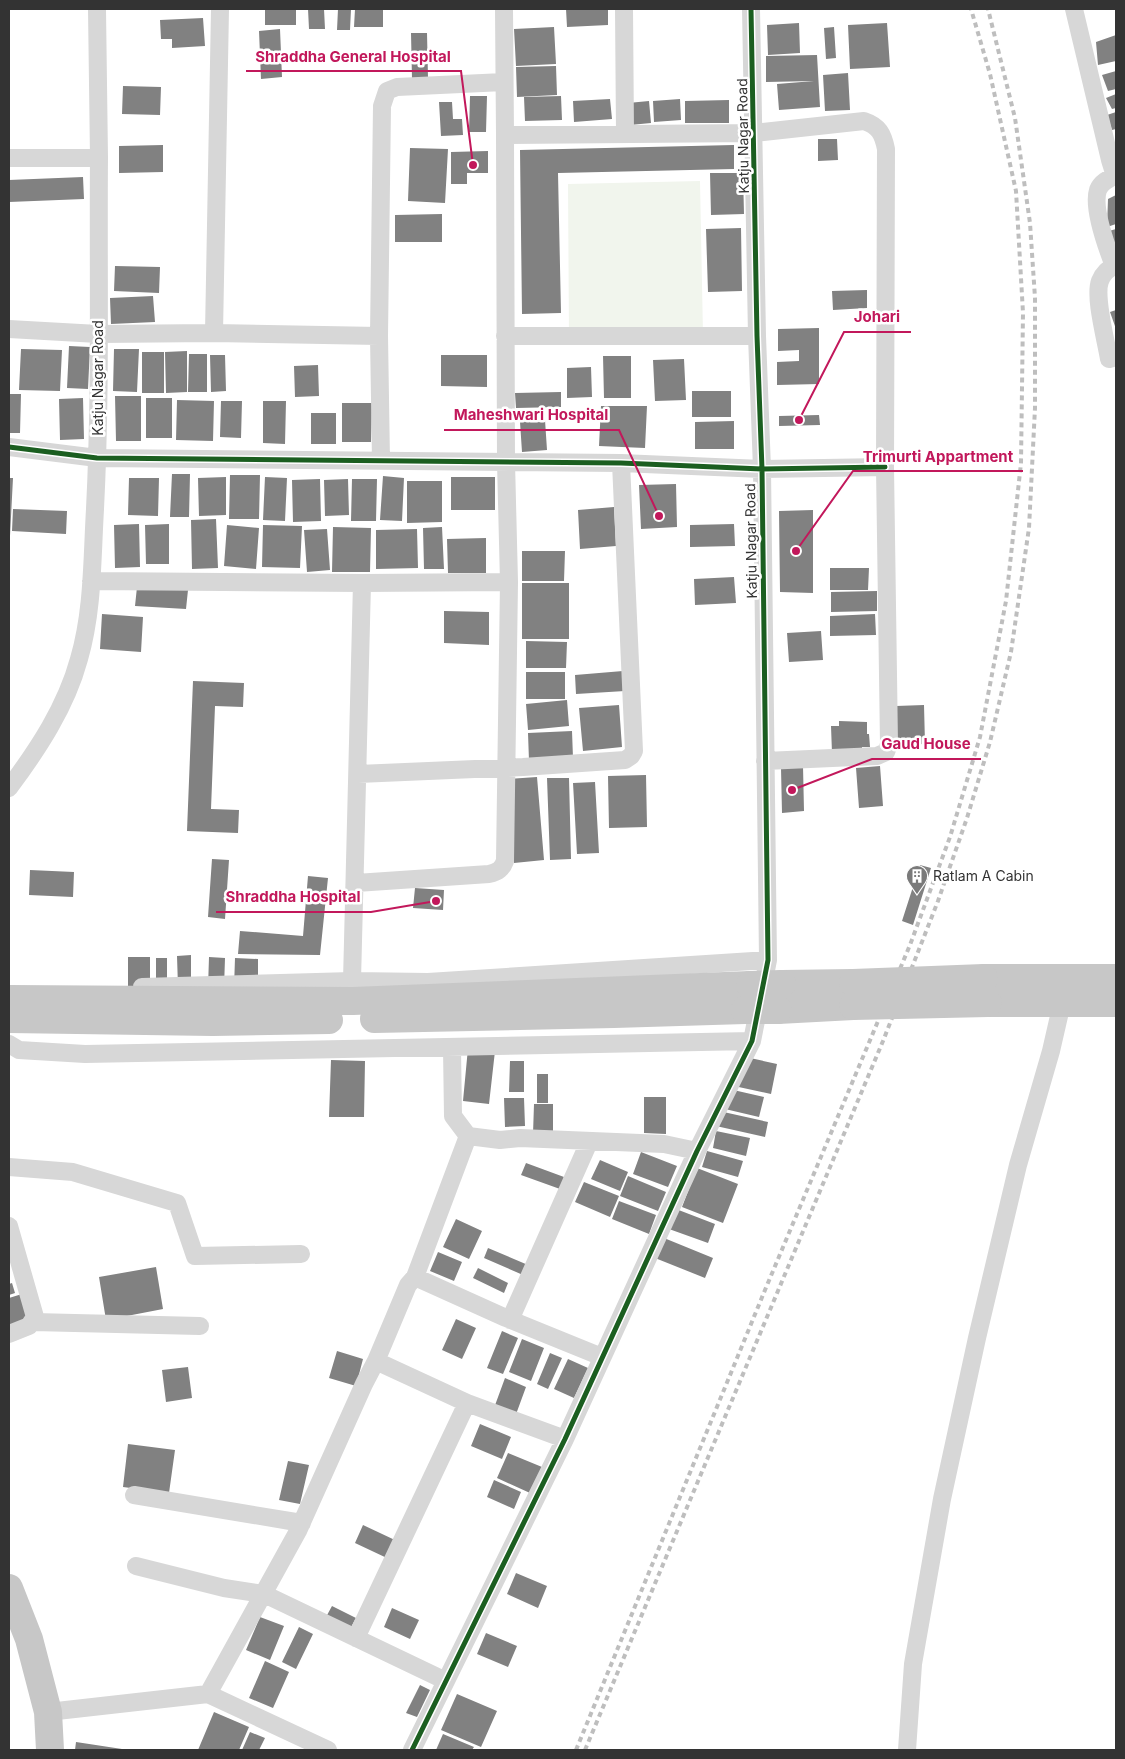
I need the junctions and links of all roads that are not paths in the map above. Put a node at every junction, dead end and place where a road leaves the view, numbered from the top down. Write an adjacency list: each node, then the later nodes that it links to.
1 (97, 9): 12 (street, Katju Nagar Road)
2 (220, 9): 17 (street)
3 (504, 9): 7 (street)
4 (624, 9): 8 (street)
5 (751, 9): 9 (street, Katju Nagar Road)
6 (1074, 9): 13 (street)
7 (504, 82): 10 (street); 18 (street)
8 (625, 133): 9 (street); 10 (street)
9 (754, 133): 20 (street, Katju Nagar Road); 27 (street)
10 (505, 135): 19 (street)
11 (9, 158): 12 (street)
12 (99, 158): 16 (street, Katju Nagar Road)
13 (1116, 176): 14 (street)
14 (1115, 265): 21 (street)
15 (9, 328): 16 (street)
16 (98, 334): 17 (street); 23 (street, Katju Nagar Road)
17 (214, 334): 18 (street)
18 (379, 336): 24 (street)
19 (505, 336): 20 (street); 25 (street)
20 (757, 336): 28 (street, Katju Nagar Road)
21 (1116, 357)
22 (9, 448): 23 (street)
23 (97, 458): 24 (street); 29 (street, Katju Nagar Road)
24 (381, 461): 25 (street)
25 (506, 462): 26 (street); 30 (street)
26 (621, 463): 28 (street); 33 (street)
27 (885, 467): 28 (street); 32 (street)
28 (762, 469): 32 (street, Katju Nagar Road)
29 (91, 581): 31 (street); 35 (street, Katju Nagar Road)
30 (509, 582): 31 (street); 33 (street)
31 (362, 583): 34 (street)
32 (765, 761): 37 (street, Katju Nagar Road)
33 (507, 768): 34 (street); 36 (street)
34 (358, 774): 36 (street)
35 (9, 788)
36 (356, 883): 39 (street)
37 (768, 960): 39 (street); 47 (street, Katju Nagar Road)
38 (1116, 978): 40 (highway)
39 (352, 981): 41 (street)
40 (986, 991): 42 (highway, bridge); 45 (highway)
41 (9, 993)
42 (748, 997): 43 (highway); 46 (highway)
43 (9, 999)
44 (1116, 1002): 45 (highway)
45 (1062, 1003): 79 (street)
46 (9, 1019)
47 (752, 1041): 49 (street); 52 (street, Katju Nagar Road)
48 (9, 1044): 49 (street)
49 (452, 1048): 50 (street)
50 (468, 1136): 51 (street); 56 (street)
51 (589, 1142): 52 (street); 57 (street)
52 (697, 1152): 61 (street, Katju Nagar Road)
53 (9, 1167): 55 (street)
54 (9, 1226): 58 (street)
55 (301, 1254)
56 (416, 1277): 57 (street); 62 (street)
57 (510, 1320): 61 (street)
58 (33, 1322): 59 (street); 60 (street)
59 (200, 1326)
60 (9, 1334)
61 (602, 1357): 64 (street, Katju Nagar Road)
62 (376, 1361): 63 (street); 66 (street)
63 (467, 1403): 64 (street); 71 (street)
64 (565, 1439): 72 (street, Katju Nagar Road)
65 (134, 1495): 66 (street)
66 (302, 1523): 69 (street)
67 (136, 1566): 69 (street)
68 (9, 1588): 74 (highway)
69 (264, 1594): 71 (street); 73 (street)
70 (9, 1621): 75 (highway)
71 (356, 1638): 72 (street)
72 (446, 1682): 78 (street, Katju Nagar Road)
73 (208, 1694): 74 (street); 77 (street)
74 (48, 1712): 76 (highway)
75 (35, 1750)
76 (50, 1750)
77 (328, 1750)
78 (412, 1750)
79 (907, 1750)

